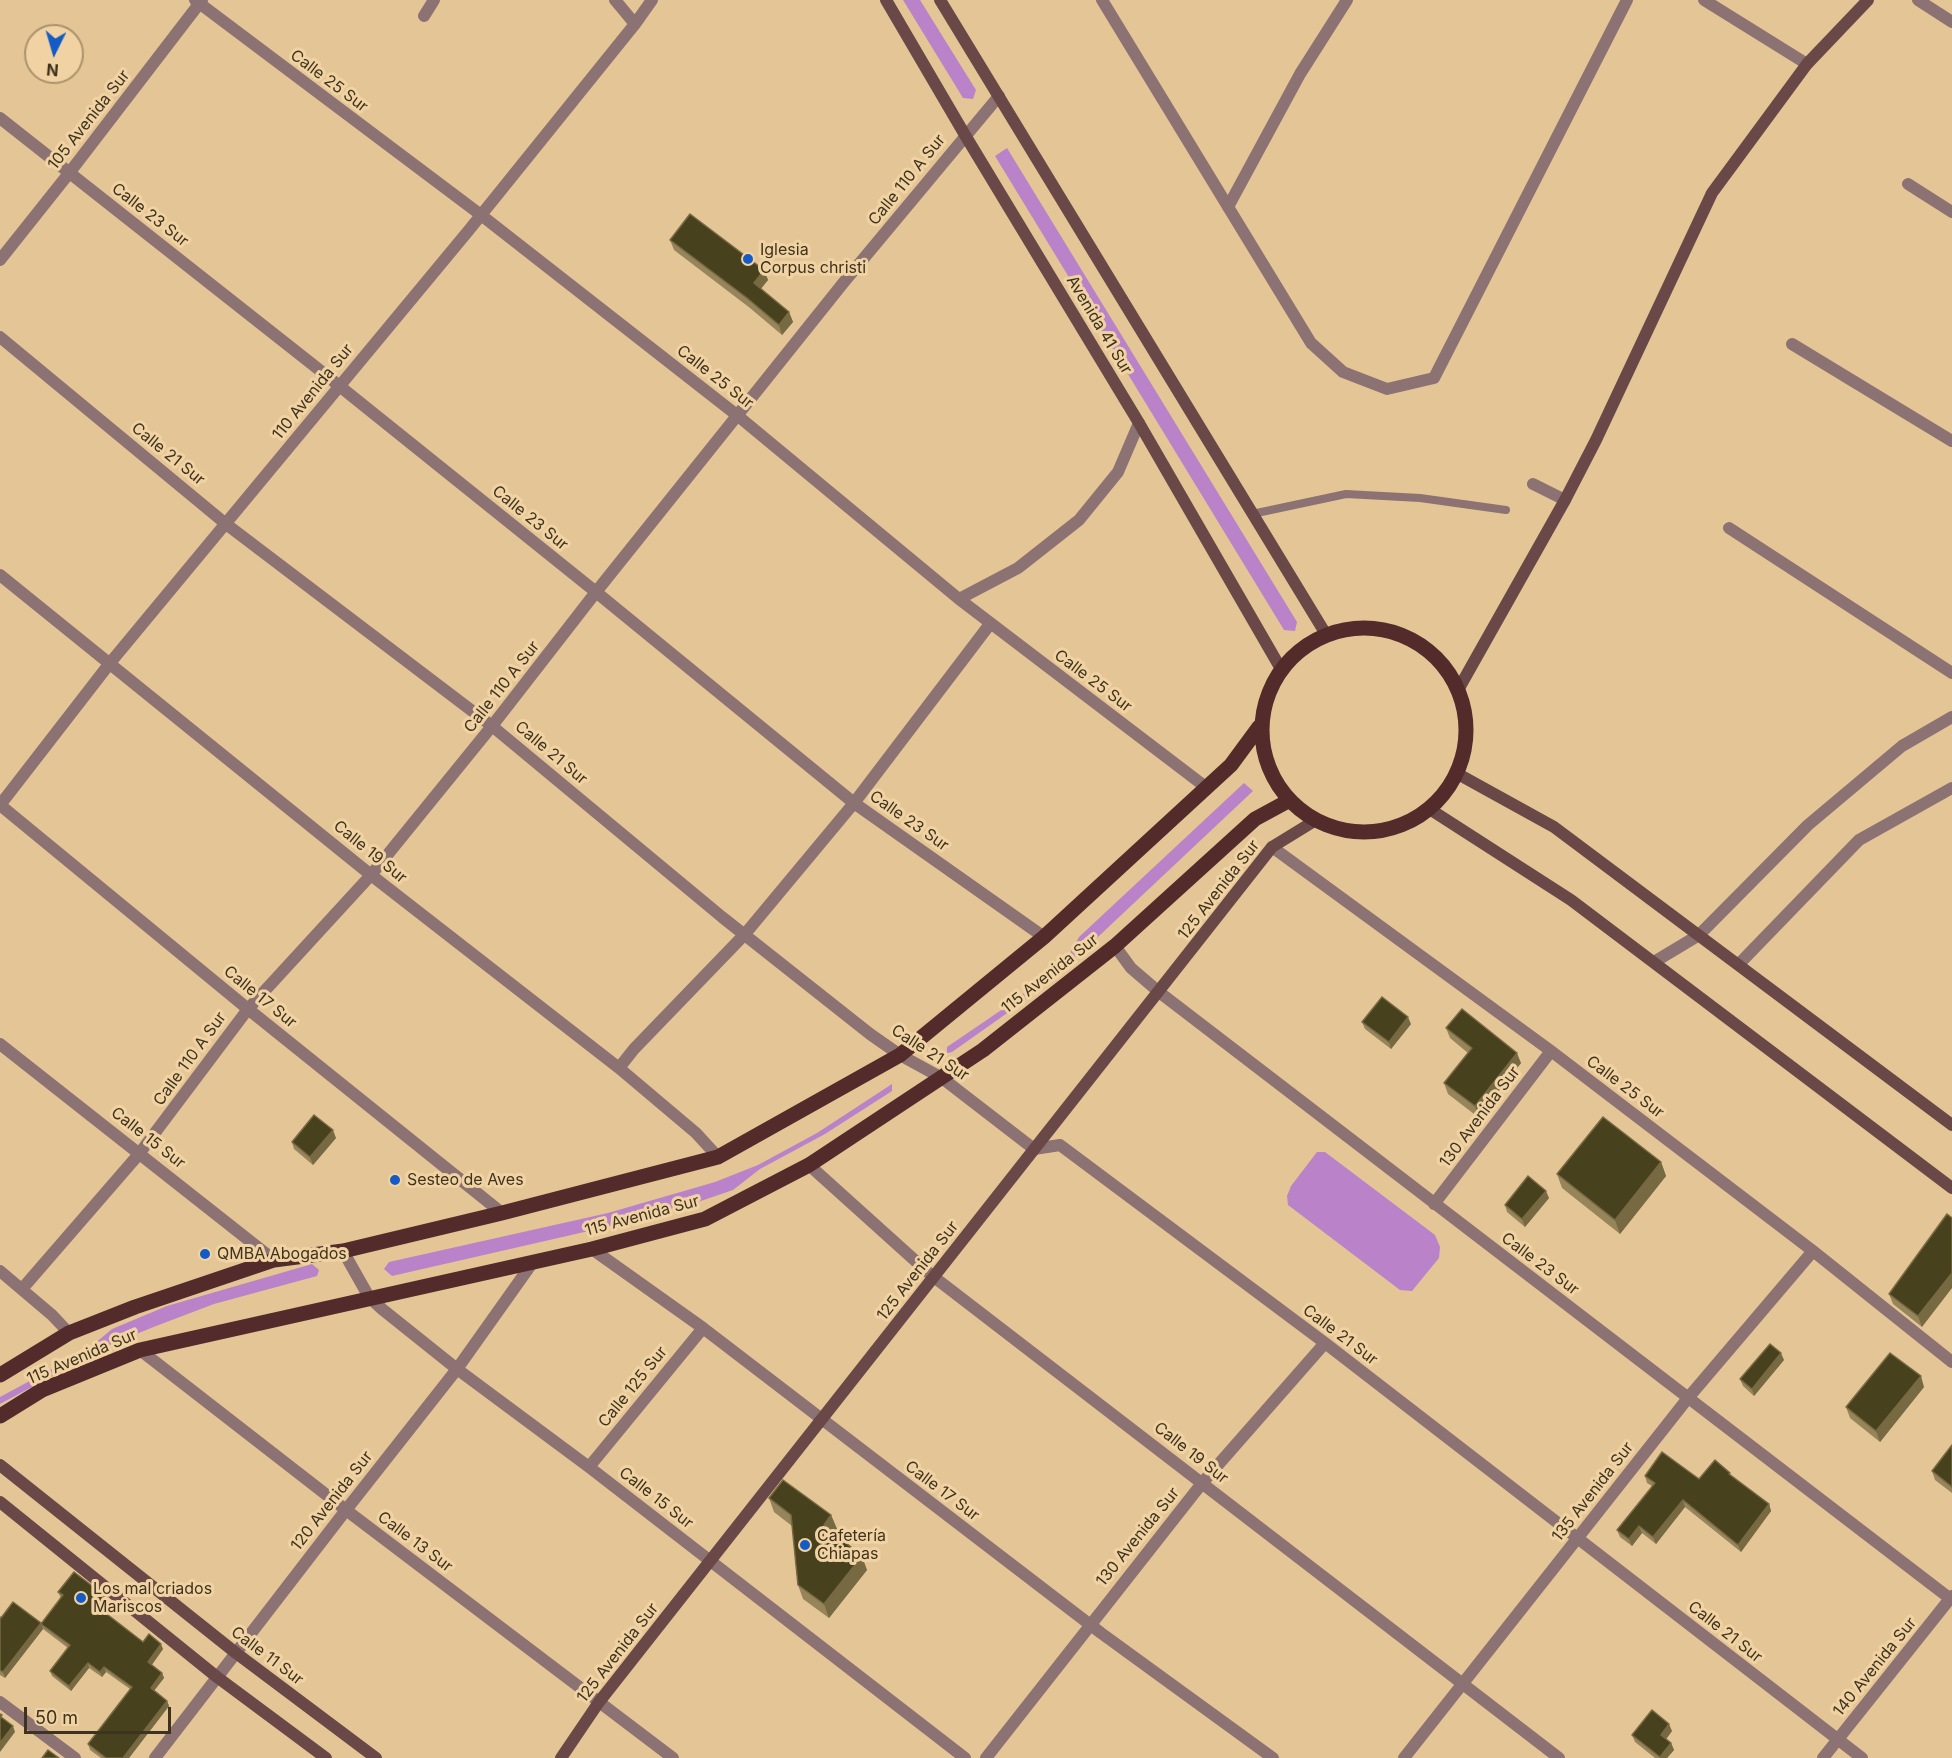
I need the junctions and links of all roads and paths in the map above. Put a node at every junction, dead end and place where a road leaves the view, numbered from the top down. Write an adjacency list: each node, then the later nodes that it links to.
1 (434, 0): 13 (street)
2 (615, 0): 15 (street)
3 (652, 0): 15 (street, 110 Avenida Sur)
4 (886, 0): 19 (main road, Avenida 41 Sur)
5 (940, 0): 17 (main road, Avenida 41 Sur)
6 (1102, 0): 22 (street)
7 (1347, 0): 22 (street)
8 (1627, 0): 22 (street)
9 (1704, 0): 16 (street)
10 (1868, 0): 16 (main road)
11 (1918, 0): 14 (street)
12 (199, 1): 20 (street, 105 Avenida Sur); 24 (street, Calle 25 Sur)
13 (424, 16)
14 (1952, 22)
15 (635, 24): 24 (street, 110 Avenida Sur)
16 (1806, 64): 33 (main road)
17 (999, 96): 19 (street, Calle 110 A Sur); 35 (main road, Avenida 41 Sur)
18 (0, 118): 20 (street, Calle 23 Sur)
19 (965, 135): 29 (street, Calle 110 A Sur); 30 (main road, Avenida 41 Sur)
20 (70, 172): 25 (street, 105 Avenida Sur); 28 (street, Calle 23 Sur)
21 (1908, 184): 23 (street)
22 (1228, 207)
23 (1952, 212)
24 (481, 215): 28 (street, 110 Avenida Sur); 29 (street, Calle 25 Sur)
25 (0, 260)
26 (0, 337): 36 (street, Calle 21 Sur)
27 (1792, 344): 31 (street)
28 (339, 385): 36 (street, 110 Avenida Sur); 39 (street, Calle 23 Sur)
29 (738, 416): 39 (street, Calle 110 A Sur); 40 (street, Calle 25 Sur)
30 (1139, 423): 40 (street); 44 (main road, Avenida 41 Sur)
31 (1952, 441)
32 (1533, 484): 33 (street)
33 (1564, 500): 46 (main road)
34 (1506, 510): 35 (lane)
35 (1252, 514): 42 (main road, Avenida 41 Sur)
36 (226, 524): 43 (street, 110 Avenida Sur); 48 (street, Calle 21 Sur)
37 (1729, 528): 45 (street)
38 (0, 575): 43 (street, Calle 19 Sur)
39 (596, 592): 48 (street, Calle 110 A Sur); 54 (street, Calle 23 Sur)
40 (959, 599): 41 (street, Calle 25 Sur)
41 (990, 624): 51 (street, Calle 25 Sur); 54 (street)
42 (1327, 636): 44 (main road); 46 (main road)
43 (110, 663): 55 (street, 110 Avenida Sur); 59 (street, Calle 19 Sur)
44 (1281, 669): 49 (main road)
45 (1952, 673)
46 (1458, 690): 50 (main road)
47 (1952, 717): 61 (street)
48 (492, 726): 59 (street, Calle 110 A Sur); 60 (street, Calle 21 Sur)
49 (1259, 727): 51 (main road, 115 Avenida Sur); 53 (main road)
50 (1458, 774): 56 (main road); 61 (main road)
51 (1207, 788): 62 (main road, 115 Avenida Sur)
52 (1952, 788): 65 (street)
53 (1290, 800): 57 (main road); 63 (main road, 115 Avenida Sur)
54 (854, 802): 60 (street); 62 (street, Calle 23 Sur)
55 (0, 805): 67 (street, Calle 17 Sur)
56 (1428, 808): 57 (main road); 64 (main road)
57 (1316, 820): 58 (main road, 125 Avenida Sur)
58 (1272, 847): 66 (main road, 125 Avenida Sur); 69 (street, Calle 25 Sur)
59 (371, 875): 67 (street, Calle 110 A Sur); 71 (street, Calle 19 Sur)
60 (746, 934): 70 (street, Calle 21 Sur); 71 (street)
61 (1699, 935): 64 (street); 65 (main road)
62 (1044, 937): 70 (main road, 115 Avenida Sur)
63 (1115, 946): 66 (street, Calle 23 Sur); 72 (main road, 115 Avenida Sur)
64 (1654, 962): 78 (main road)
65 (1739, 964): 73 (main road)
66 (1160, 992): 74 (main road, 125 Avenida Sur); 79 (street, Calle 23 Sur)
67 (248, 1009): 75 (street, Calle 110 A Sur); 80 (street, Calle 17 Sur)
68 (0, 1044): 75 (street, Calle 15 Sur)
69 (1551, 1051): 79 (street, 130 Avenida Sur); 83 (street, Calle 25 Sur)
70 (900, 1055): 72 (street, Calle 21 Sur); 76 (main road, 115 Avenida Sur)
71 (619, 1068): 76 (street, Calle 19 Sur)
72 (942, 1078): 74 (street, Calle 21 Sur); 77 (main road, 115 Avenida Sur)
73 (1952, 1125)
74 (1034, 1149): 87 (main road, 125 Avenida Sur); 92 (street, Calle 21 Sur)
75 (139, 1154): 84 (street, Calle 15 Sur); 88 (street, Calle 110 A Sur)
76 (718, 1157): 80 (main road, 115 Avenida Sur)
77 (809, 1165): 81 (main road, 115 Avenida Sur); 87 (street, Calle 19 Sur)
78 (1952, 1188)
79 (1434, 1204): 97 (street, Calle 23 Sur)
80 (502, 1213): 82 (main road, 115 Avenida Sur)
81 (592, 1249): 85 (main road, 115 Avenida Sur); 90 (street, Calle 17 Sur)
82 (343, 1251): 84 (main road, 115 Avenida Sur); 89 (street, Calle 15 Sur)
83 (1813, 1251): 94 (street, Calle 25 Sur); 97 (street, 135 Avenida Sur)
84 (274, 1260): 91 (main road, 115 Avenida Sur)
85 (532, 1262): 89 (main road, 115 Avenida Sur); 95 (street, 120 Avenida Sur)
86 (0, 1271): 88 (street)
87 (935, 1277): 99 (main road, 125 Avenida Sur); 102 (street, Calle 19 Sur)
88 (22, 1290): 91 (street)
89 (369, 1297): 93 (main road, 115 Avenida Sur); 95 (street, Calle 15 Sur)
90 (703, 1328): 99 (street, Calle 17 Sur); 101 (street, Calle 125 Sur)
91 (69, 1333): 96 (main road, 115 Avenida Sur)
92 (1325, 1343): 102 (street, 130 Avenida Sur); 105 (street, Calle 21 Sur)
93 (140, 1350): 98 (main road, 115 Avenida Sur); 104 (street, Calle 13 Sur)
94 (1952, 1362)
95 (457, 1369): 101 (street, Calle 15 Sur); 104 (street, 120 Avenida Sur)
96 (0, 1375)
97 (1688, 1398): 105 (street, 135 Avenida Sur); 107 (street, Calle 23 Sur)
98 (0, 1416)
99 (820, 1420): 106 (main road, 125 Avenida Sur); 108 (street, Calle 17 Sur)
100 (0, 1465): 109 (main road, Calle 11 Sur)
101 (589, 1467): 106 (street, Calle 15 Sur)
102 (1203, 1482): 108 (street, 130 Avenida Sur); 111 (street, Calle 19 Sur)
103 (0, 1502): 110 (main road)
104 (346, 1510): 109 (street, 120 Avenida Sur); 113 (street, Calle 13 Sur)
105 (1577, 1538): 111 (street, 135 Avenida Sur); 114 (street, Calle 21 Sur)
106 (711, 1561): 113 (main road, 125 Avenida Sur); 121 (street, Calle 15 Sur)
107 (1951, 1598): 114 (street, 140 Avenida Sur)
108 (1090, 1623): 122 (street, 130 Avenida Sur); 123 (street, Calle 17 Sur)
109 (236, 1653): 110 (street, 120 Avenida Sur); 118 (main road, Calle 11 Sur)
110 (217, 1677): 116 (street, 120 Avenida Sur); 117 (main road)
111 (1464, 1683): 124 (street, 135 Avenida Sur); 125 (street, Calle 19 Sur)
112 (0, 1702): 115 (street)
113 (599, 1702): 119 (main road, 125 Avenida Sur); 120 (street, Calle 13 Sur)
114 (1838, 1739): 126 (street, 140 Avenida Sur); 127 (street, Calle 21 Sur)
115 (75, 1758)
116 (156, 1758)
117 (326, 1758)
118 (376, 1758)
119 (561, 1758)
120 (673, 1758)
121 (965, 1758)
122 (986, 1758)
123 (1273, 1758)
124 (1404, 1758)
125 (1559, 1758)
126 (1823, 1758)
127 (1862, 1758)

